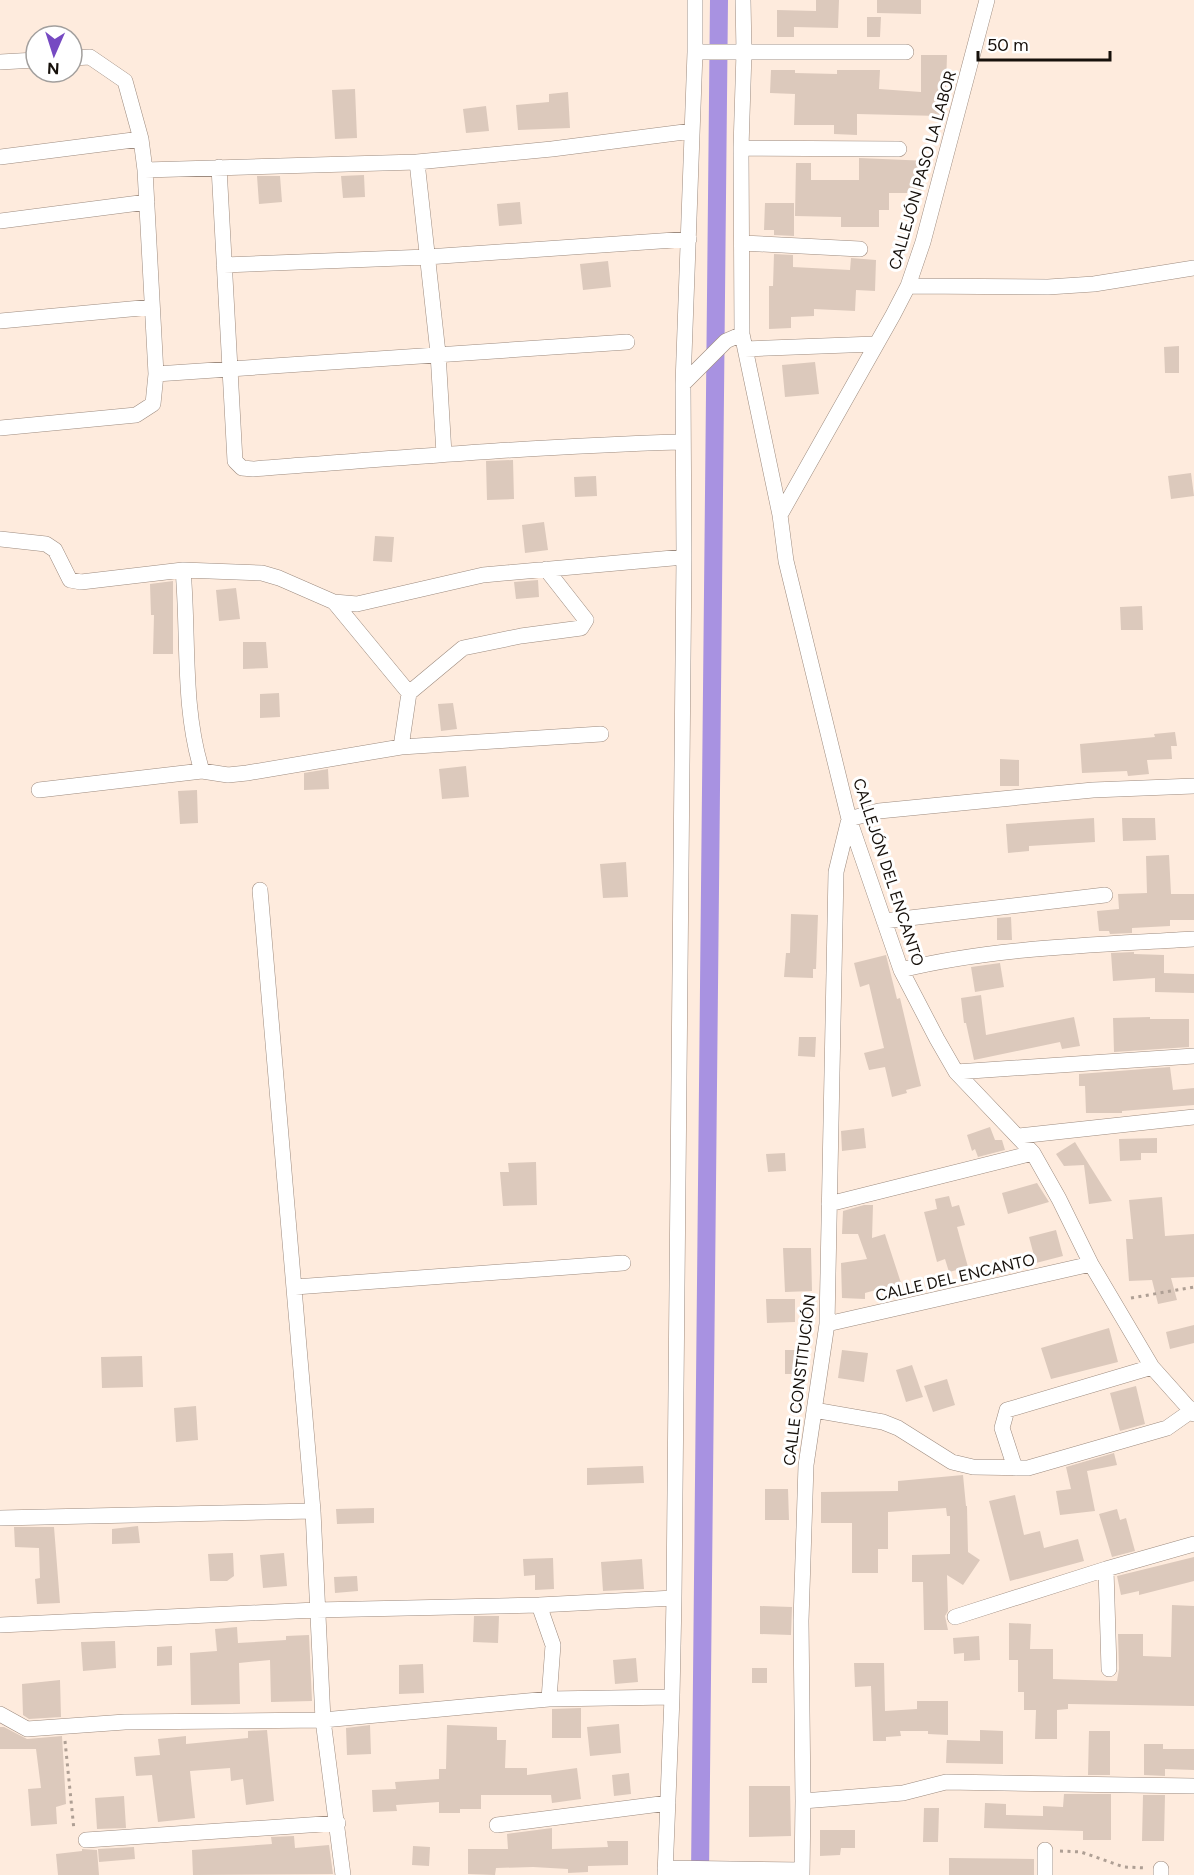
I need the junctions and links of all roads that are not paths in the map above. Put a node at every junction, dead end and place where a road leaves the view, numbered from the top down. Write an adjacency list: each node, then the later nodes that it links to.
1 (695, 0): 4 (street)
2 (743, 0): 5 (street, CALLEJÓN DEL ENCANTO)
3 (987, 0): 26 (street, CALLEJÓN PASO LA LABOR)
4 (699, 52): 5 (street); 10 (street)
5 (737, 52): 6 (street); 12 (street, CALLEJÓN DEL ENCANTO)
6 (906, 52)
7 (84, 57): 11 (street)
8 (24, 61): 9 (street)
9 (0, 62)
10 (692, 131): 15 (street); 20 (street)
11 (141, 139): 14 (street); 17 (street)
12 (741, 148): 13 (street); 21 (street, CALLEJÓN DEL ENCANTO)
13 (899, 149)
14 (0, 157)
15 (417, 162): 16 (street); 23 (street)
16 (219, 167): 17 (street); 24 (street)
17 (145, 170): 18 (street)
18 (147, 202): 19 (street); 27 (street)
19 (0, 221)
20 (689, 239): 23 (street); 35 (street)
21 (742, 243): 22 (street); 30 (street, CALLEJÓN DEL ENCANTO)
22 (860, 249)
23 (428, 257): 24 (street); 32 (street)
24 (224, 265): 33 (street)
25 (1194, 268): 26 (street)
26 (908, 286): 31 (street, CALLEJÓN PASO LA LABOR)
27 (152, 307): 28 (street); 34 (street)
28 (0, 321)
29 (627, 342): 32 (street)
30 (744, 342): 31 (street); 35 (street); 39 (street, CALLEJÓN DEL ENCANTO)
31 (875, 344): 39 (street, CALLEJÓN PASO LA LABOR)
32 (438, 353): 33 (street); 38 (street)
33 (231, 370): 34 (street); 38 (street)
34 (156, 374): 36 (street)
35 (682, 384): 37 (street)
36 (0, 428)
37 (681, 442): 38 (street); 41 (street)
38 (444, 454)
39 (780, 515): 51 (street, CALLEJÓN DEL ENCANTO)
40 (0, 539): 43 (street)
41 (684, 557): 42 (street); 75 (street)
42 (546, 569): 44 (street); 45 (street)
43 (183, 570): 44 (street); 48 (street)
44 (334, 602): 45 (street)
45 (409, 693): 47 (street)
46 (602, 734): 47 (street)
47 (401, 747): 48 (street)
48 (202, 771): 50 (street)
49 (1194, 786): 51 (street)
50 (39, 790)
51 (849, 819): 54 (street, CALLEJÓN DEL ENCANTO); 62 (street, CALLE CONSTITUCIÓN)
52 (260, 890): 65 (street)
53 (1105, 895): 54 (street)
54 (884, 921): 56 (street, CALLEJÓN DEL ENCANTO)
55 (1194, 939): 56 (street)
56 (901, 970): 58 (street, CALLEJÓN DEL ENCANTO)
57 (1194, 1056): 58 (street)
58 (956, 1072): 60 (street, CALLEJÓN DEL ENCANTO)
59 (1194, 1117): 60 (street)
60 (1019, 1136): 61 (street, CALLEJÓN DEL ENCANTO)
61 (1033, 1153): 62 (street); 64 (street, CALLEJÓN DEL ENCANTO)
62 (830, 1204): 66 (street, CALLE CONSTITUCIÓN)
63 (623, 1263): 65 (street)
64 (1091, 1264): 66 (street, CALLE DEL ENCANTO); 67 (street, CALLEJÓN DEL ENCANTO)
65 (295, 1287): 71 (street)
66 (827, 1324): 68 (street, CALLE CONSTITUCIÓN)
67 (1152, 1366): 69 (street, CALLEJÓN DEL ENCANTO); 70 (street)
68 (814, 1410): 70 (street); 86 (street, CALLE CONSTITUCIÓN)
69 (1193, 1411): 70 (street)
70 (1015, 1468)
71 (313, 1511): 72 (street); 77 (street)
72 (0, 1518)
73 (1194, 1544): 74 (street)
74 (1106, 1569): 78 (street); 80 (street)
75 (674, 1598): 76 (street); 81 (street)
76 (539, 1605): 77 (street); 82 (street)
77 (316, 1610): 79 (street); 84 (street)
78 (955, 1617)
79 (0, 1625)
80 (1109, 1669)
81 (672, 1697): 82 (street); 87 (street)
82 (549, 1699): 84 (street)
83 (0, 1714): 84 (street)
84 (323, 1720): 88 (street)
85 (1194, 1786): 86 (street)
86 (803, 1801): 93 (street, CALLE CONSTITUCIÓN)
87 (668, 1803): 89 (street); 92 (street)
88 (338, 1823): 90 (street); 94 (street)
89 (497, 1825)
90 (86, 1840)
91 (1045, 1850): 95 (street)
92 (670, 1870): 93 (street)
93 (802, 1872)
94 (343, 1875)
95 (1045, 1875)

